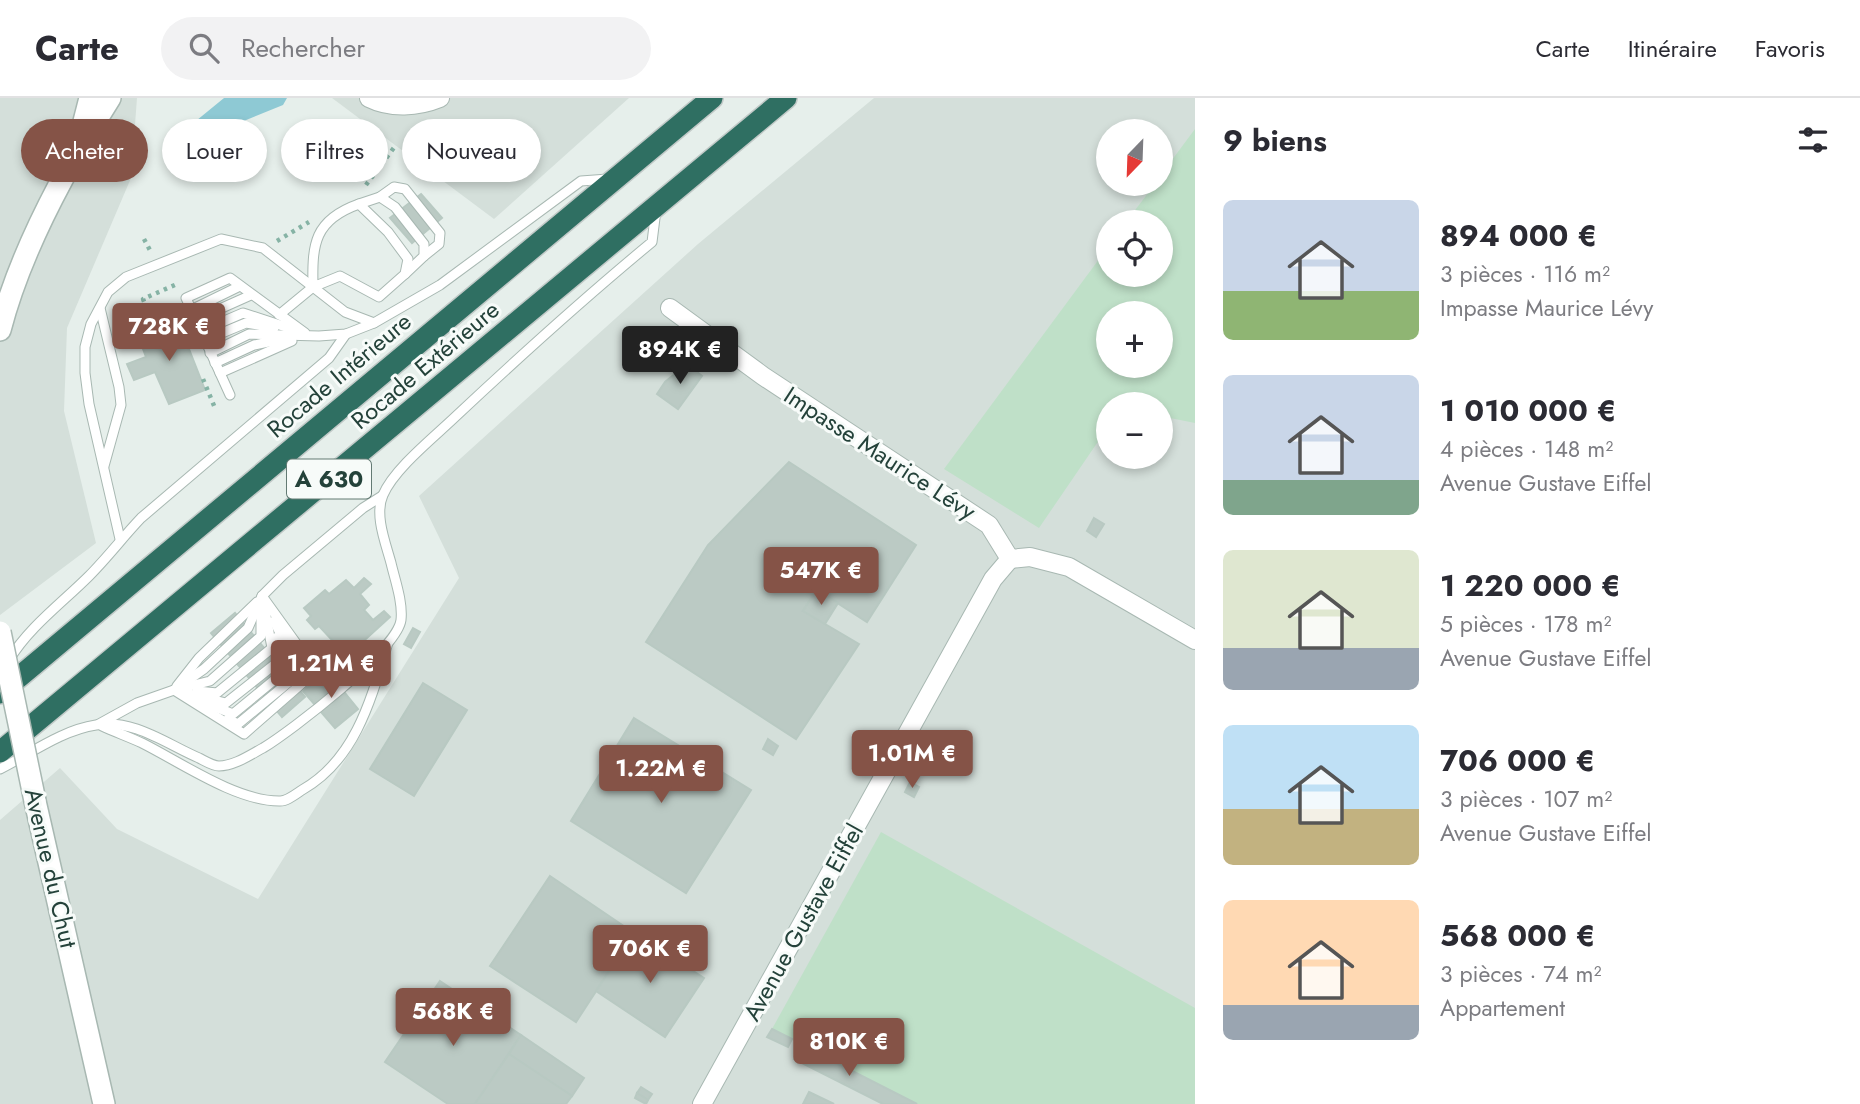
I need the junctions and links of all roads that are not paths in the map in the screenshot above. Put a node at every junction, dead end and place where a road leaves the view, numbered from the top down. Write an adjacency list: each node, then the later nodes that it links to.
1 (90, 98): 7 (street)
2 (110, 98): 8 (street)
3 (369, 98): 4 (street)
4 (440, 98)
5 (712, 98): 9 (highway, Rocade Intérieure / A 630)
6 (786, 98): 13 (highway, Rocade Extérieure / A 630)
7 (85, 119)
8 (97, 119)
9 (615, 178): 22 (lane); 40 (highway, Rocade Intérieure / A 630)
10 (62, 182): 23 (street)
11 (380, 197): 12 (lane); 14 (lane); 14 (lane)
12 (359, 204): 15 (lane); 16 (lane)
13 (657, 206): 31 (lane); 42 (highway, Rocade Extérieure / A 630)
14 (424, 256): 15 (lane)
15 (405, 274): 16 (lane)
16 (313, 287): 18 (lane); 21 (lane); 22 (lane)
17 (251, 295): 20 (lane); 20 (lane); 21 (lane)
18 (100, 308): 30 (lane); 30 (lane)
19 (670, 308): 33 (street, Impasse Maurice Lévy)
20 (193, 315): 26 (lane)
21 (279, 315): 24 (lane)
22 (374, 323): 25 (lane)
23 (0, 330)
24 (306, 334): 25 (lane); 26 (lane); 27 (lane); 28 (lane)
25 (346, 334): 32 (lane)
26 (203, 336): 27 (lane)
27 (210, 353): 28 (lane)
28 (218, 368): 29 (lane)
29 (230, 395)
30 (103, 468): 32 (lane)
31 (382, 496): 34 (lane); 37 (lane)
32 (120, 539): 38 (lane)
33 (1010, 559): 36 (street); 45 (street, Avenue Gustave Eiffel)
34 (262, 596): 39 (lane); 39 (lane); 39 (lane); 39 (lane); 39 (lane)
35 (0, 632): 44 (street, Avenue du Chut, bridge)
36 (1195, 640)
37 (388, 645): 41 (lane); 41 (lane)
38 (0, 675)
39 (174, 690): 41 (lane)
40 (0, 692)
41 (97, 724): 43 (lane)
42 (0, 752)
43 (0, 769)
44 (104, 1104)
45 (702, 1104)

